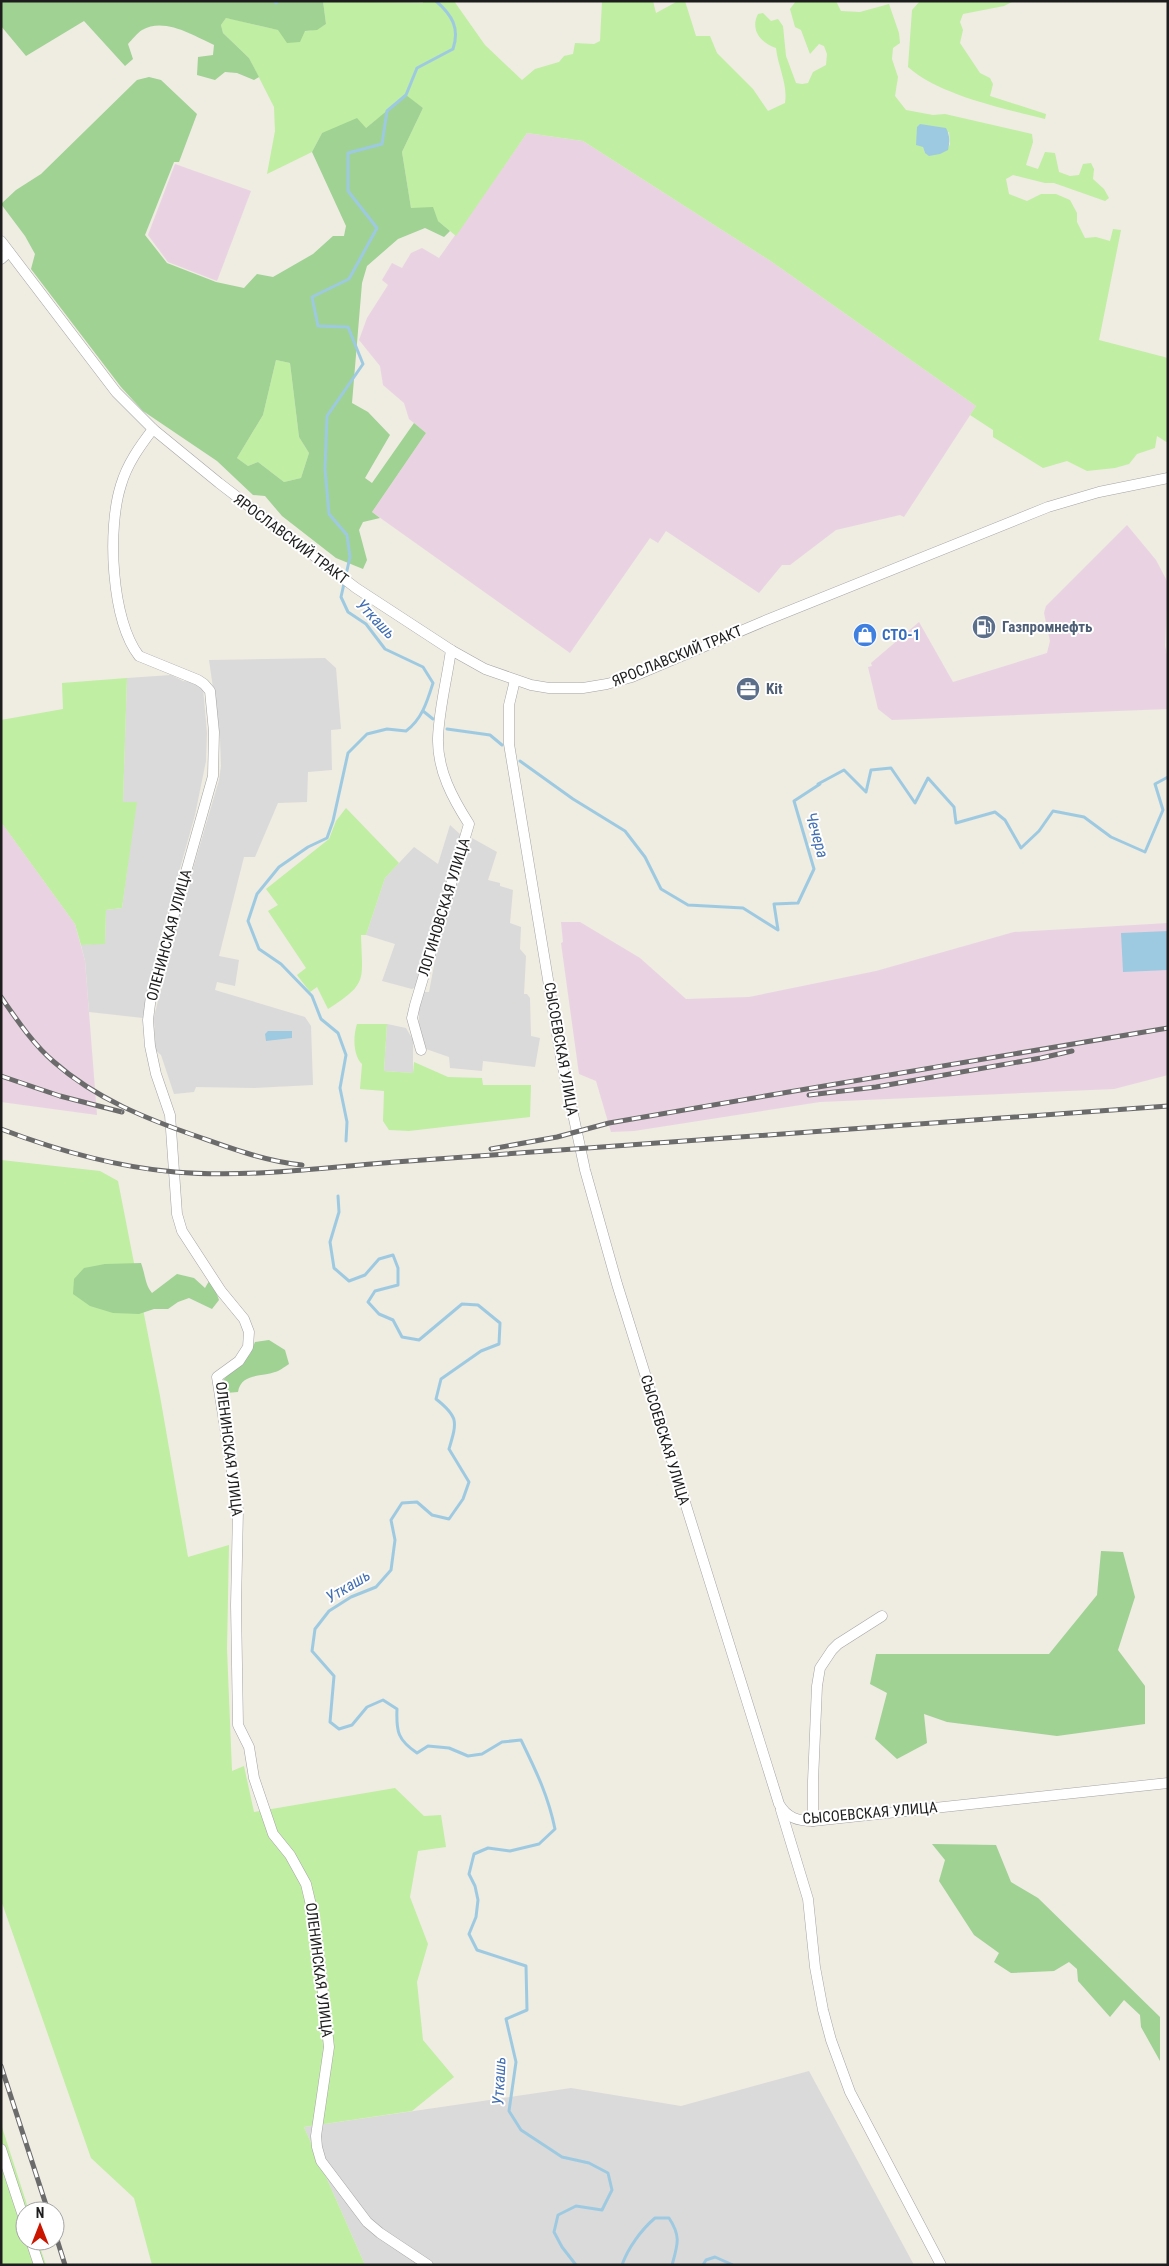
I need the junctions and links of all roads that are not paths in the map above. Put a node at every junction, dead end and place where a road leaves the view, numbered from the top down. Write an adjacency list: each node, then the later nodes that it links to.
1 (1, 241): 2 (street, ЯРОСЛАВСКИЙ ТРАКТ)
2 (5, 255): 3 (street, ЯРОСЛАВСКИЙ ТРАКТ)
3 (153, 429): 5 (street, ЯРОСЛАВСКИЙ ТРАКТ); 17 (street, ОЛЕНИНСКАЯ УЛИЦА)
4 (1168, 478): 6 (street, ЯРОСЛАВСКИЙ ТРАКТ)
5 (451, 650): 6 (street, ЯРОСЛАВСКИЙ ТРАКТ); 7 (street, ЛОГИНОВСКАЯ УЛИЦА)
6 (515, 680): 10 (street, СЫСОЕВСКАЯ УЛИЦА)
7 (421, 1050)
8 (882, 1616): 11 (street)
9 (1168, 1783): 11 (street, СЫСОЕВСКАЯ УЛИЦА)
10 (779, 1804): 11 (street, СЫСОЕВСКАЯ УЛИЦА); 12 (street)
11 (809, 1821): 12 (street)
12 (792, 1846): 18 (street)
13 (1, 2149): 14 (street)
14 (18, 2201)
15 (34, 2251): 16 (street)
16 (39, 2265)
17 (428, 2265)
18 (941, 2265)

